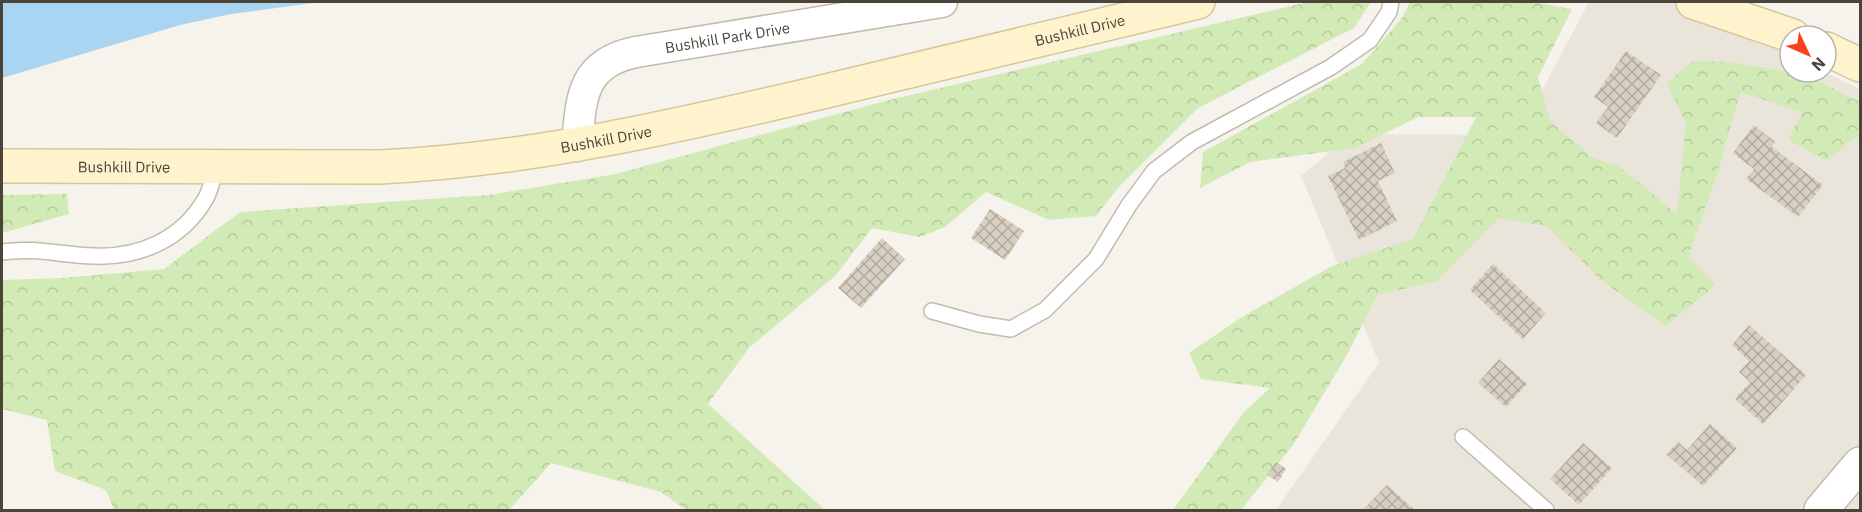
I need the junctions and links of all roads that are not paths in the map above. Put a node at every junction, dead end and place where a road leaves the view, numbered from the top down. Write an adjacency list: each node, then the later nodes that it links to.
1 (942, 2): 8 (street, Bushkill Park Drive)
2 (1198, 2): 8 (main road, Bushkill Drive)
3 (1391, 2): 12 (lane)
4 (1693, 2): 5 (main road)
5 (1778, 31)
6 (1838, 54): 7 (main road)
7 (1860, 64)
8 (578, 146): 10 (main road, Bushkill Drive)
9 (2, 166): 10 (main road, Bushkill Drive)
10 (216, 167): 11 (lane)
11 (2, 252)
12 (932, 311)
13 (1463, 437): 15 (lane)
14 (1860, 464): 16 (street)
15 (1546, 510)
16 (1821, 510)

